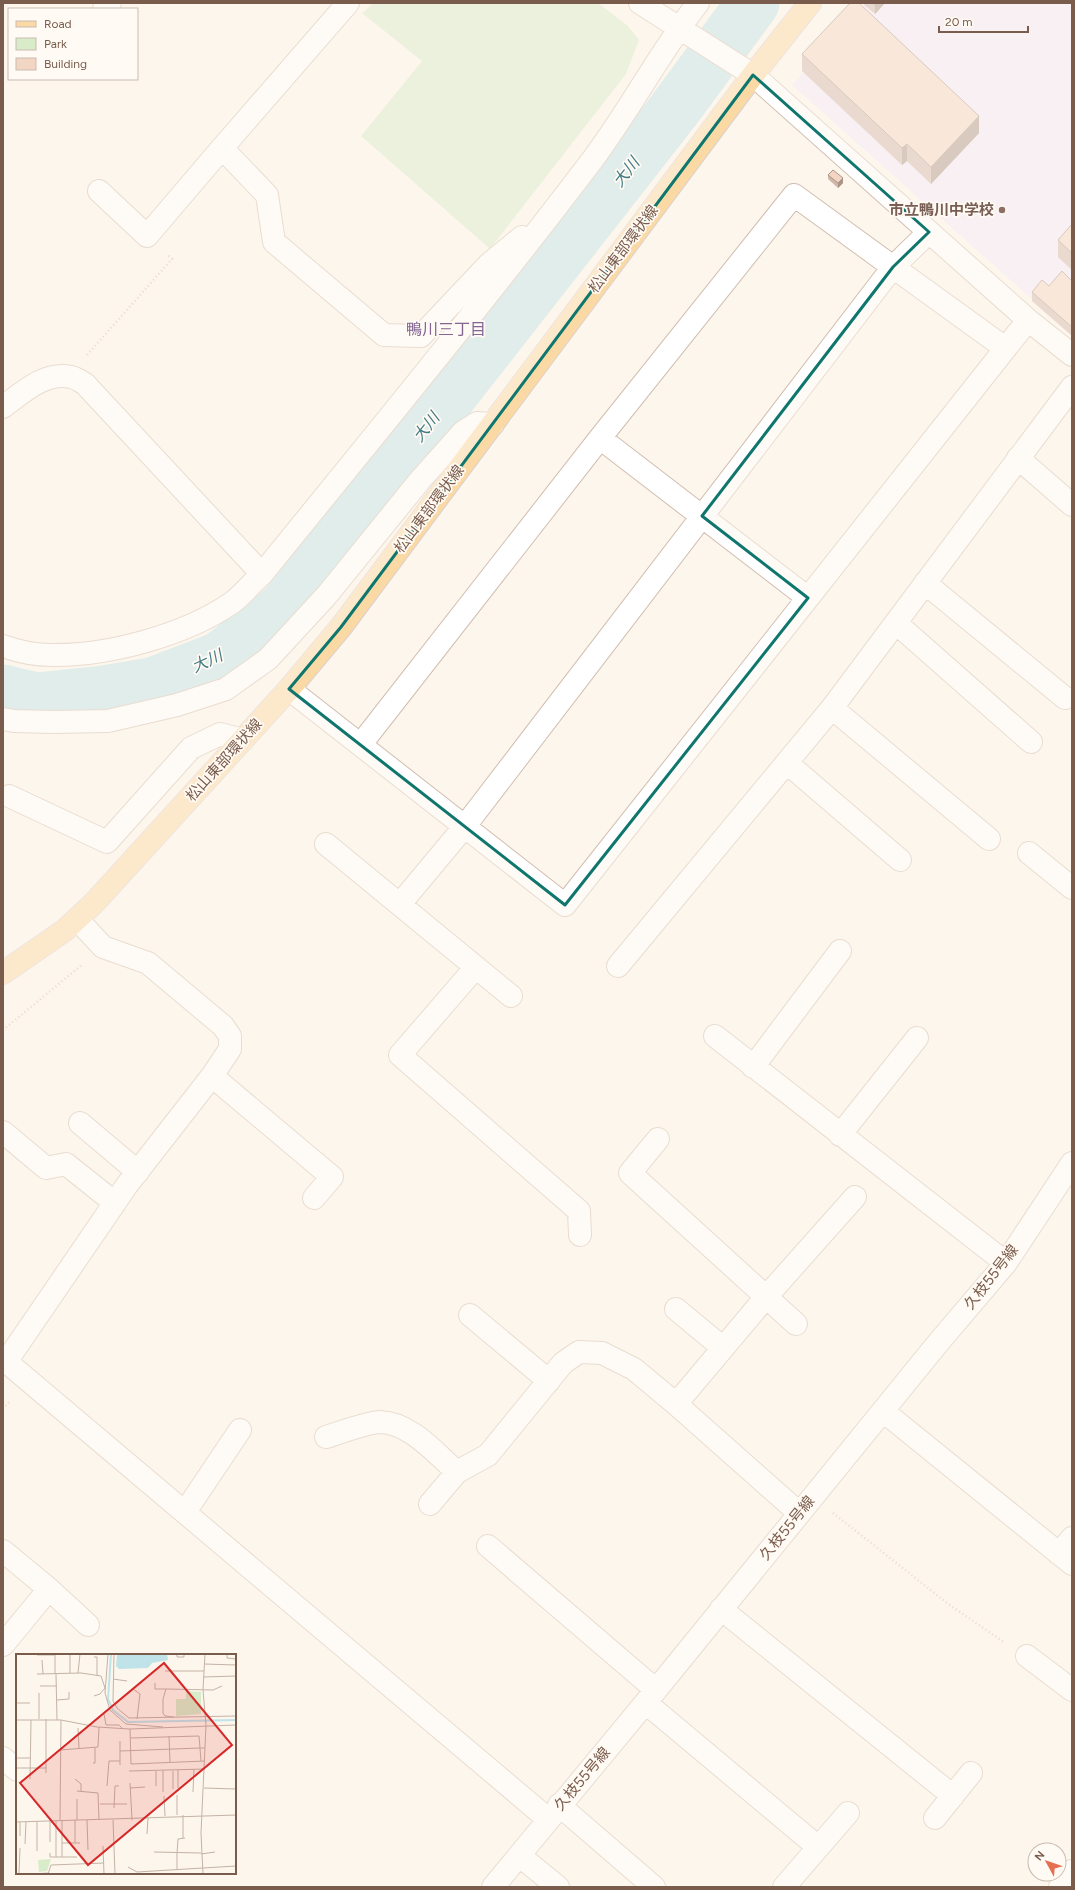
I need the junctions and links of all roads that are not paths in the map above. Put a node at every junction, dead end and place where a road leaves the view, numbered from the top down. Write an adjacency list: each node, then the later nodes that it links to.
1 (348, 3): 7 (street)
2 (640, 3): 5 (street)
3 (698, 3): 5 (street)
4 (810, 3): 6 (main road, 松山東部環状線)
5 (684, 32): 6 (street); 9 (street)
6 (753, 75): 10 (street); 17 (main road, 松山東部環状線)
7 (222, 148): 8 (street); 9 (street)
8 (99, 191)
9 (549, 216): 22 (street)
10 (929, 232): 11 (street); 12 (street)
11 (893, 267): 13 (street); 18 (street); 21 (street)
12 (1028, 320): 13 (street); 14 (street)
13 (1005, 348): 24 (street)
14 (1072, 355)
15 (1072, 387): 19 (street)
16 (3, 407): 22 (street)
17 (493, 424): 27 (main road, 松山東部環状線); 30 (street)
18 (600, 438): 21 (street); 33 (street)
19 (1018, 458): 20 (street); 23 (street)
20 (1072, 505)
21 (702, 516): 24 (street); 36 (street)
22 (262, 574): 26 (street)
23 (925, 583): 25 (street); 28 (street)
24 (808, 598): 36 (street)
25 (896, 623): 29 (street); 32 (street)
26 (3, 646)
27 (289, 689): 31 (main road, 松山東部環状線); 33 (street)
28 (1065, 698)
29 (832, 708): 34 (street); 37 (street)
30 (3, 719)
31 (242, 740): 35 (street); 43 (main road, 松山東部環状線)
32 (1031, 742)
33 (361, 744): 36 (street)
34 (787, 763): 40 (street); 45 (street)
35 (9, 796)
36 (465, 826): 42 (street)
37 (989, 839)
38 (326, 844): 42 (street)
39 (1029, 853): 41 (street)
40 (900, 860)
41 (1072, 888)
42 (400, 904): 46 (street)
43 (77, 919): 47 (main road, 松山東部環状線); 52 (street)
44 (840, 951): 51 (street)
45 (618, 966)
46 (476, 967): 48 (street); 62 (street)
47 (3, 973)
48 (511, 996)
49 (715, 1036): 51 (street)
50 (917, 1038): 55 (street)
51 (753, 1067): 55 (street)
52 (212, 1076): 58 (street); 60 (street)
53 (80, 1123): 58 (street)
54 (3, 1132): 61 (street)
55 (840, 1135): 63 (street)
56 (658, 1139): 64 (street)
57 (1072, 1163): 63 (street, 久枝55号線)
58 (138, 1172): 61 (street)
59 (855, 1197): 64 (street)
60 (314, 1198)
61 (115, 1203): 69 (street)
62 (580, 1235)
63 (1006, 1263): 72 (street, 久枝55号線)
64 (766, 1297): 67 (street); 68 (street)
65 (676, 1309): 68 (street)
66 (470, 1315): 70 (street)
67 (796, 1324)
68 (723, 1348): 71 (street)
69 (4, 1360): 77 (street)
70 (549, 1380): 71 (street); 75 (street)
71 (676, 1404): 78 (street)
72 (884, 1411): 78 (street, 久枝55号線); 81 (street)
73 (240, 1430): 77 (street)
74 (326, 1437): 75 (street)
75 (457, 1472): 76 (street)
76 (430, 1504)
77 (185, 1512): 93 (street)
78 (799, 1513): 83 (street, 久枝55号線)
79 (488, 1546): 88 (street)
80 (3, 1551): 82 (street)
81 (1068, 1552)
82 (49, 1589): 84 (street); 85 (street)
83 (721, 1609): 88 (street, 久枝55号線); 92 (street)
84 (88, 1625)
85 (3, 1645)
86 (1027, 1656): 87 (street)
87 (1072, 1690)
88 (651, 1696): 93 (street, 久枝55号線); 96 (street)
89 (3, 1758): 90 (street)
90 (16, 1769)
91 (971, 1773): 92 (street)
92 (953, 1796): 95 (street)
93 (554, 1812): 97 (street, 久枝55号線); 101 (street)
94 (848, 1813): 96 (street)
95 (935, 1818)
96 (818, 1847): 102 (street)
97 (520, 1856): 99 (street, 久枝55号線); 100 (street)
98 (1072, 1871): 103 (street)
99 (493, 1887)
100 (558, 1887)
101 (654, 1887)
102 (784, 1887)
103 (1060, 1887)

